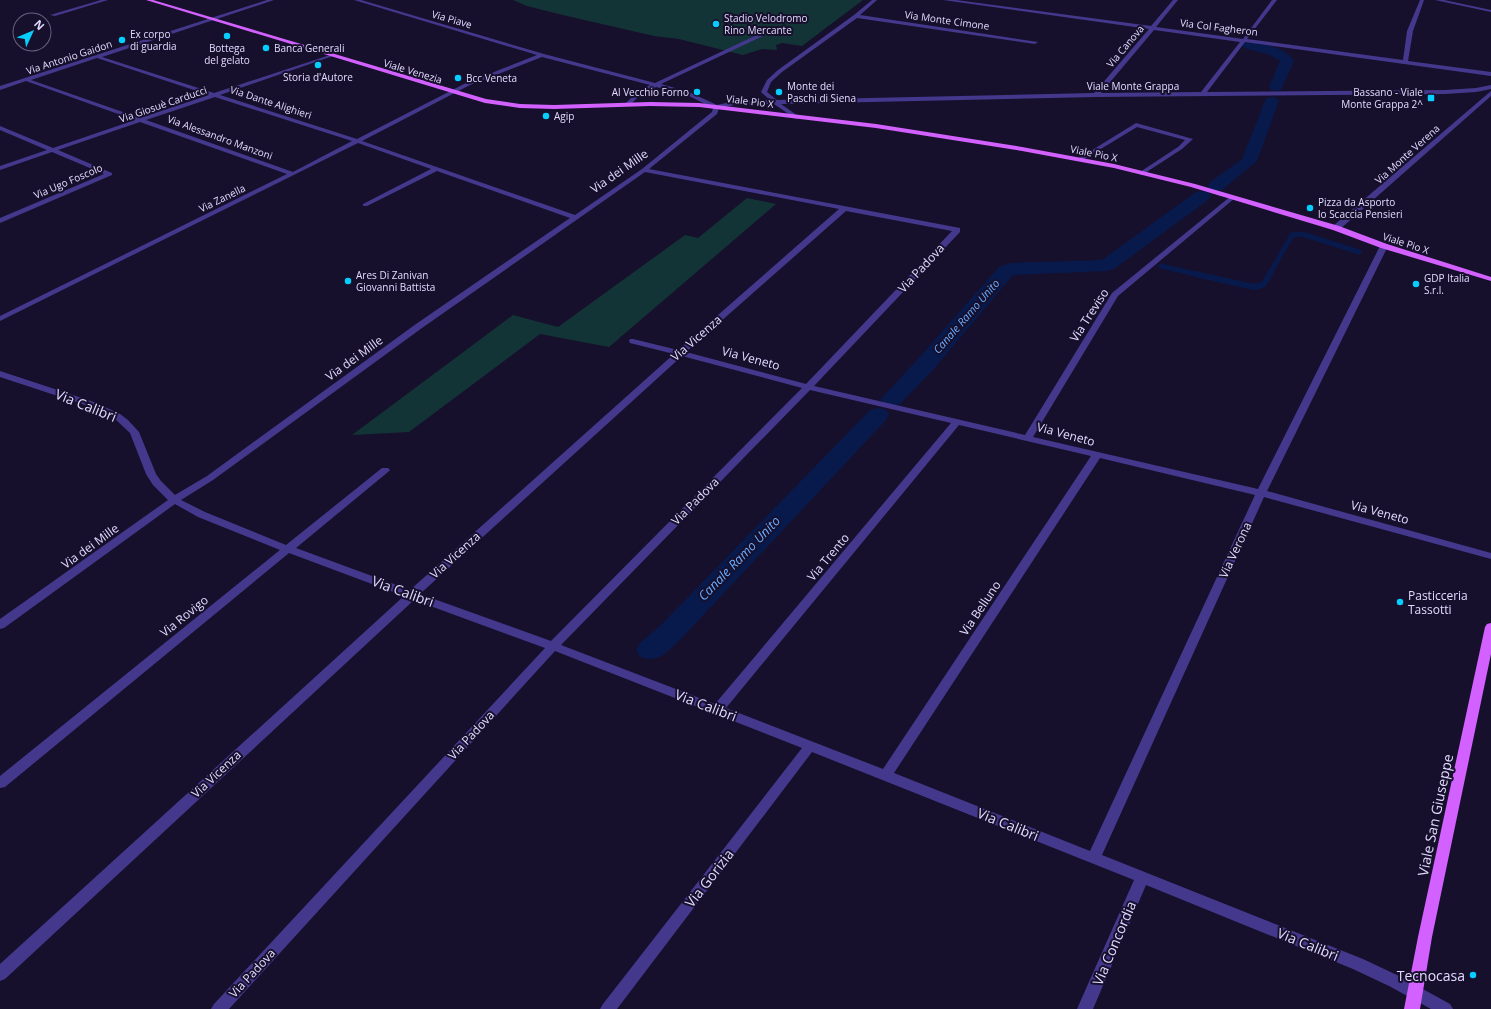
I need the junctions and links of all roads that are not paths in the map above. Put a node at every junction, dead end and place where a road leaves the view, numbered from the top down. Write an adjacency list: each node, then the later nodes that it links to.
1 (106, 0): 12 (street)
2 (148, 0): 14 (main road, Viale Venezia)
3 (272, 0): 14 (street, Via Antonio Gaidon)
4 (356, 0): 20 (street, Via Piave)
5 (875, 0): 13 (street)
6 (945, 0): 15 (street, Via Col Fagheron)
7 (1176, 0): 15 (street, Via Canova)
8 (1275, 0): 17 (street)
9 (1422, 0): 22 (street)
10 (1437, 0): 11 (street)
11 (1491, 11)
12 (54, 15)
13 (856, 16): 18 (street, Via Monte Cimone); 34 (street)
14 (212, 20): 19 (main road, Viale Venezia); 21 (street, Via Antonio Gaidon)
15 (1152, 28): 17 (street, Via Col Fagheron); 32 (street, Via Canova)
16 (763, 34): 25 (street)
17 (1244, 39): 22 (street, Via Col Fagheron); 33 (street)
18 (1035, 42)
19 (331, 55): 28 (main road, Viale Venezia); 31 (street, Via Giosuè Carducci)
20 (542, 55): 25 (street, Via Piave); 28 (street)
21 (98, 57): 24 (street, Via Antonio Gaidon); 31 (street, Via Dante Alighieri)
22 (1405, 62): 23 (street, Via Col Fagheron)
23 (1491, 74)
24 (27, 80): 27 (street, Via Antonio Gaidon); 39 (street, Via Alessandro Manzoni)
25 (654, 85): 29 (street, Via Piave); 36 (street)
26 (1491, 87): 33 (street, Viale Monte Grappa)
27 (0, 88)
28 (453, 92): 36 (main road, Viale Venezia); 41 (street, Via Zanella)
29 (687, 93): 35 (street); 37 (street, Via Piave)
30 (1491, 94): 54 (street, Via Monte Verena)
31 (217, 95): 39 (street, Via Giosuè Carducci); 41 (street, Via Dante Alighieri)
32 (1096, 95): 33 (street, Viale Monte Grappa); 34 (street, Viale Monte Grappa)
33 (1202, 95)
34 (775, 102): 37 (street, Viale Monte Grappa); 38 (street)
35 (681, 104): 36 (main road, Viale Venezia); 37 (main road, Viale Pio X)
36 (627, 105)
37 (716, 107): 38 (main road, Viale Pio X); 46 (street, Via dei Mille)
38 (796, 117): 43 (main road, Viale Pio X)
39 (141, 120): 42 (street, Via Giosuè Carducci); 48 (street, Via Alessandro Manzoni)
40 (0, 128): 42 (street)
41 (357, 141): 45 (street, Via Dante Alighieri); 48 (street, Via Zanella)
42 (53, 150): 44 (street, Via Giosuè Carducci); 53 (street, Via Ugo Foscolo)
43 (1079, 160): 47 (main road, Viale Pio X); 47 (street)
44 (0, 168)
45 (438, 168): 50 (street); 52 (street, Via Dante Alighieri)
46 (644, 170): 51 (street, Via Padova); 52 (street, Via dei Mille)
47 (1142, 173): 49 (main road, Viale Pio X)
48 (293, 174): 57 (street, Via Zanella)
49 (1233, 197): 54 (main road, Viale Pio X); 63 (street, Via Treviso)
50 (365, 205)
51 (845, 208): 59 (street, Via Vicenza); 61 (street, Via Padova)
52 (575, 217): 67 (street, Via dei Mille)
53 (0, 220)
54 (1336, 228): 55 (main road, Viale Pio X)
55 (1384, 246): 56 (main road, Viale Pio X); 66 (street, Via Verona)
56 (1491, 279)
57 (0, 319)
58 (633, 341): 59 (street, Via Veneto)
59 (679, 353): 61 (street, Via Veneto); 70 (street, Via Vicenza)
60 (0, 374): 67 (street, Via Calibri)
61 (808, 387): 62 (street, Via Veneto); 73 (street, Via Padova)
62 (958, 421): 63 (street, Via Veneto); 74 (street, Via Trento)
63 (1028, 437): 64 (street, Via Veneto)
64 (1097, 455): 66 (street, Via Veneto); 76 (street, Via Belluno)
65 (385, 470): 68 (street, Via Rovigo)
66 (1261, 493): 69 (street, Via Veneto); 78 (street, Via Verona)
67 (174, 500): 68 (street, Via Calibri); 71 (street, Via dei Mille)
68 (288, 549): 70 (street, Via Calibri); 77 (street, Via Rovigo)
69 (1491, 556)
70 (412, 594): 73 (street, Via Calibri); 80 (street, Via Vicenza)
71 (0, 625)
72 (1491, 628): 81 (main road, Viale San Giuseppe)
73 (553, 646): 74 (street, Via Calibri); 82 (street, Via Padova)
74 (718, 709): 75 (street, Via Calibri)
75 (810, 746): 76 (street, Via Calibri); 83 (street, Via Gorizia)
76 (885, 776): 78 (street, Via Calibri)
77 (0, 783)
78 (1094, 858): 79 (street, Via Calibri)
79 (1142, 878): 81 (street, Via Calibri); 84 (street, Via Concordia)
80 (0, 974)
81 (1415, 993): 85 (main road, Viale San Giuseppe); 86 (street, Via Calibri)
82 (219, 1009)
83 (608, 1009)
84 (1085, 1009)
85 (1412, 1009)
86 (1445, 1009)

